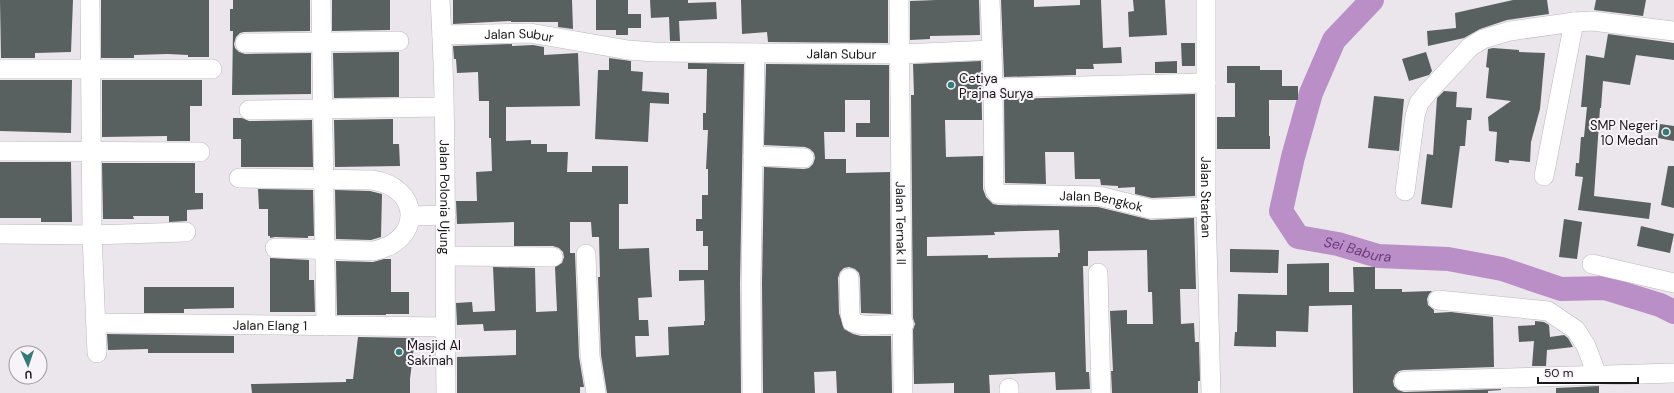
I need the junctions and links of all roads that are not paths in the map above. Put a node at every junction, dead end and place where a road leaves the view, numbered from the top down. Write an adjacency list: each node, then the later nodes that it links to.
1 (90, 0): 16 (street)
2 (321, 0): 11 (street)
3 (440, 0): 9 (street, Jalan Polonia Ujung)
4 (899, 0): 15 (street, Jalan Ternak II)
5 (990, 0): 13 (street)
6 (1206, 0): 19 (street, Jalan Starban)
7 (1574, 22): 8 (street); 29 (street); 32 (street)
8 (1674, 31)
9 (442, 35): 14 (street, Jalan Subur); 21 (street, Jalan Polonia Ujung)
10 (399, 41): 11 (street)
11 (321, 42): 12 (street); 23 (street)
12 (245, 43)
13 (992, 50): 15 (street, Jalan Subur); 20 (street)
14 (755, 53): 15 (street, Jalan Subur); 27 (street)
15 (900, 54): 50 (street, Jalan Ternak II)
16 (91, 68): 17 (street); 18 (street); 25 (street)
17 (0, 69)
18 (212, 69)
19 (1206, 83): 20 (street); 33 (street, Jalan Starban)
20 (993, 88): 33 (street, Jalan Bengkok)
21 (443, 107): 23 (street); 34 (street, Jalan Polonia Ujung)
22 (248, 110): 23 (street)
23 (322, 110): 31 (street)
24 (0, 151): 25 (street)
25 (91, 151): 26 (street); 38 (street)
26 (200, 152)
27 (753, 156): 28 (street); 59 (street)
28 (804, 158)
29 (1544, 176)
30 (238, 178): 31 (street)
31 (323, 180): 35 (street); 40 (street)
32 (1405, 191)
33 (1206, 207): 62 (street, Jalan Starban)
34 (446, 215): 35 (street); 42 (street, Jalan Polonia Ujung)
35 (411, 216): 40 (street)
36 (186, 232): 38 (street)
37 (0, 234): 38 (street)
38 (92, 235): 49 (street)
39 (275, 248): 40 (street)
40 (325, 249): 51 (street)
41 (586, 254): 58 (street)
42 (446, 256): 43 (street); 52 (street, Jalan Polonia Ujung)
43 (553, 257)
44 (1592, 264): 47 (street)
45 (1098, 273): 61 (street)
46 (849, 278): 50 (street)
47 (1674, 283)
48 (1438, 300): 55 (street)
49 (96, 323): 51 (street, Jalan Elang 1); 53 (street)
50 (904, 324): 60 (street, Jalan Ternak II)
51 (326, 326): 52 (street, Jalan Elang 1)
52 (445, 327): 57 (street, Jalan Polonia Ujung)
53 (97, 353)
54 (1674, 373): 55 (street)
55 (1597, 375): 56 (street)
56 (1404, 381)
57 (446, 393)
58 (596, 393)
59 (752, 393)
60 (904, 393)
61 (1101, 393)
62 (1211, 393)

